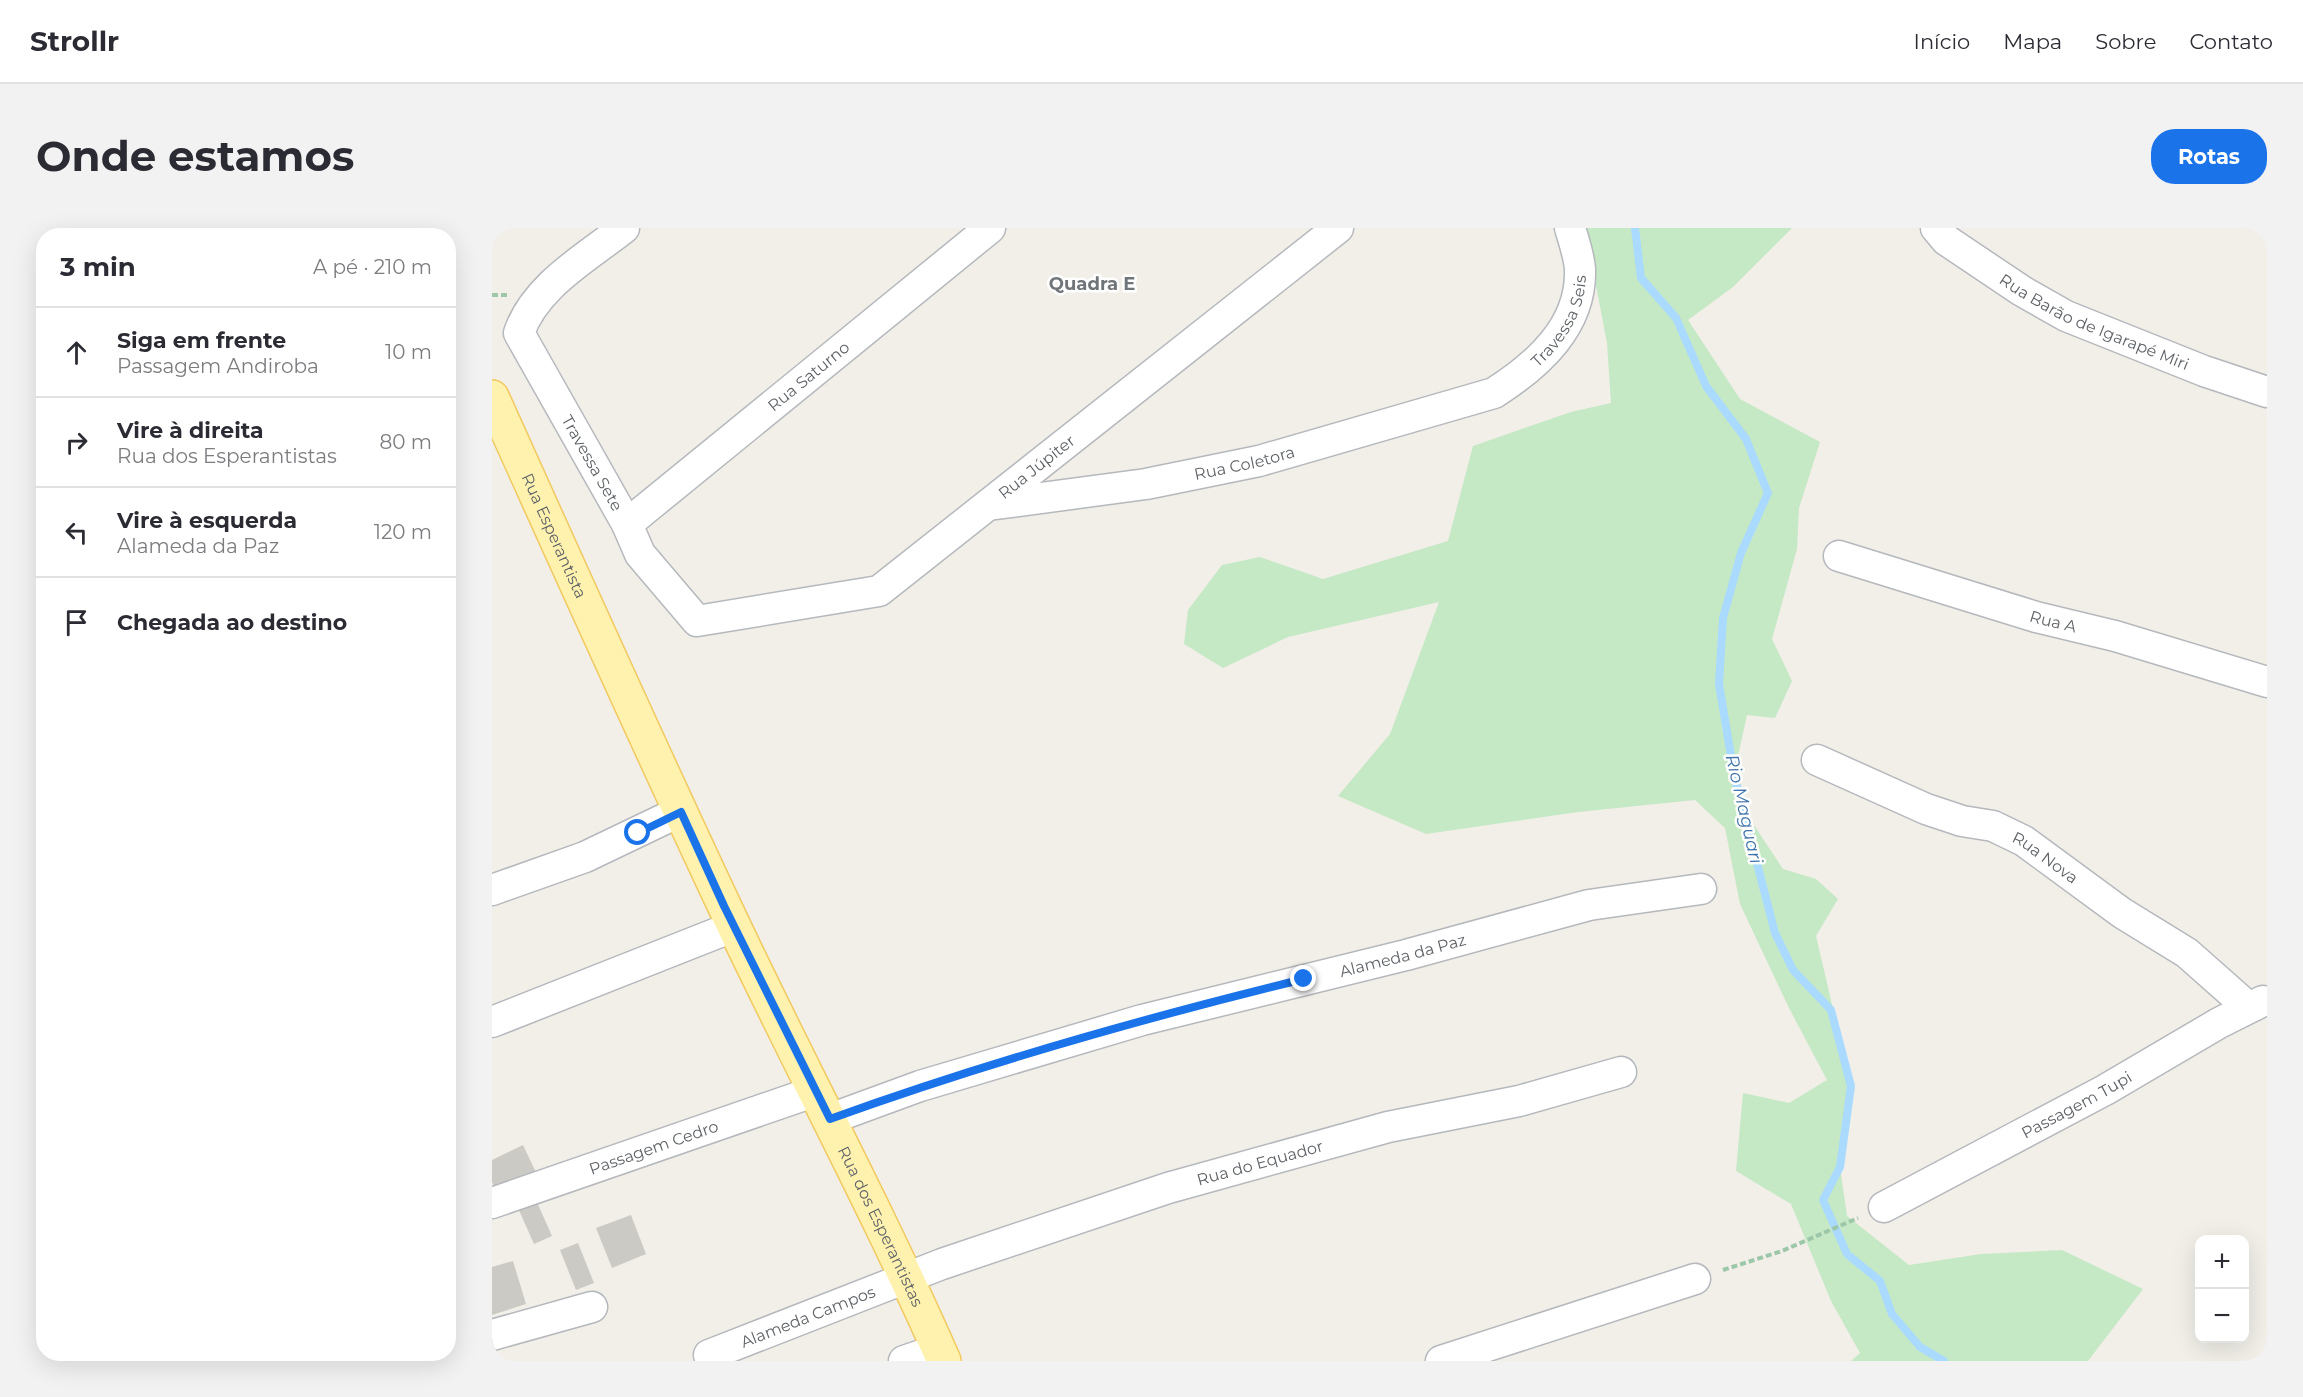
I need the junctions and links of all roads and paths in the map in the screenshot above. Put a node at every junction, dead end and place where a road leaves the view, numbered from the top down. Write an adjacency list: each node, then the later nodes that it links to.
1 (624, 228): 10 (street, Travessa Sete)
2 (990, 228): 10 (street, Rua Saturno)
3 (1338, 228): 9 (street, Rua Júpiter)
4 (1570, 228): 7 (street, Travessa Seis)
5 (1936, 228): 6 (street, Rua Barão de Igarapé Miri)
6 (2267, 392)
7 (1494, 393): 9 (street, Rua Coletora)
8 (492, 397): 13 (main road, Rua Esperantista)
9 (988, 505): 12 (street, Rua Júpiter)
10 (627, 524): 12 (street, Travessa Sete)
11 (1839, 556): 14 (street, Rua A)
12 (697, 621)
13 (615, 672): 16 (main road, Rua dos Esperantistas)
14 (2267, 682)
15 (1817, 760): 20 (street, Rua Nova)
16 (681, 812): 18 (street); 19 (main road, Rua dos Esperantistas)
17 (1701, 889): 23 (street, Alameda da Paz)
18 (492, 890)
19 (735, 926): 21 (street); 23 (main road, Rua dos Esperantistas)
20 (2257, 1004): 25 (street, Passagem Tupi)
21 (492, 1022)
22 (1621, 1072): 26 (street, Rua do Equador)
23 (823, 1105): 24 (street, Passagem Cedro); 26 (main road, Rua dos Esperantistas)
24 (492, 1203)
25 (1884, 1207): 27 (path)
26 (906, 1278): 30 (street, Alameda Campos); 31 (main road, Rua dos Esperantistas)
27 (1695, 1279): 33 (street)
28 (592, 1307): 29 (street)
29 (492, 1335)
30 (709, 1355)
31 (942, 1355): 32 (street)
32 (904, 1361)
33 (1441, 1361)

